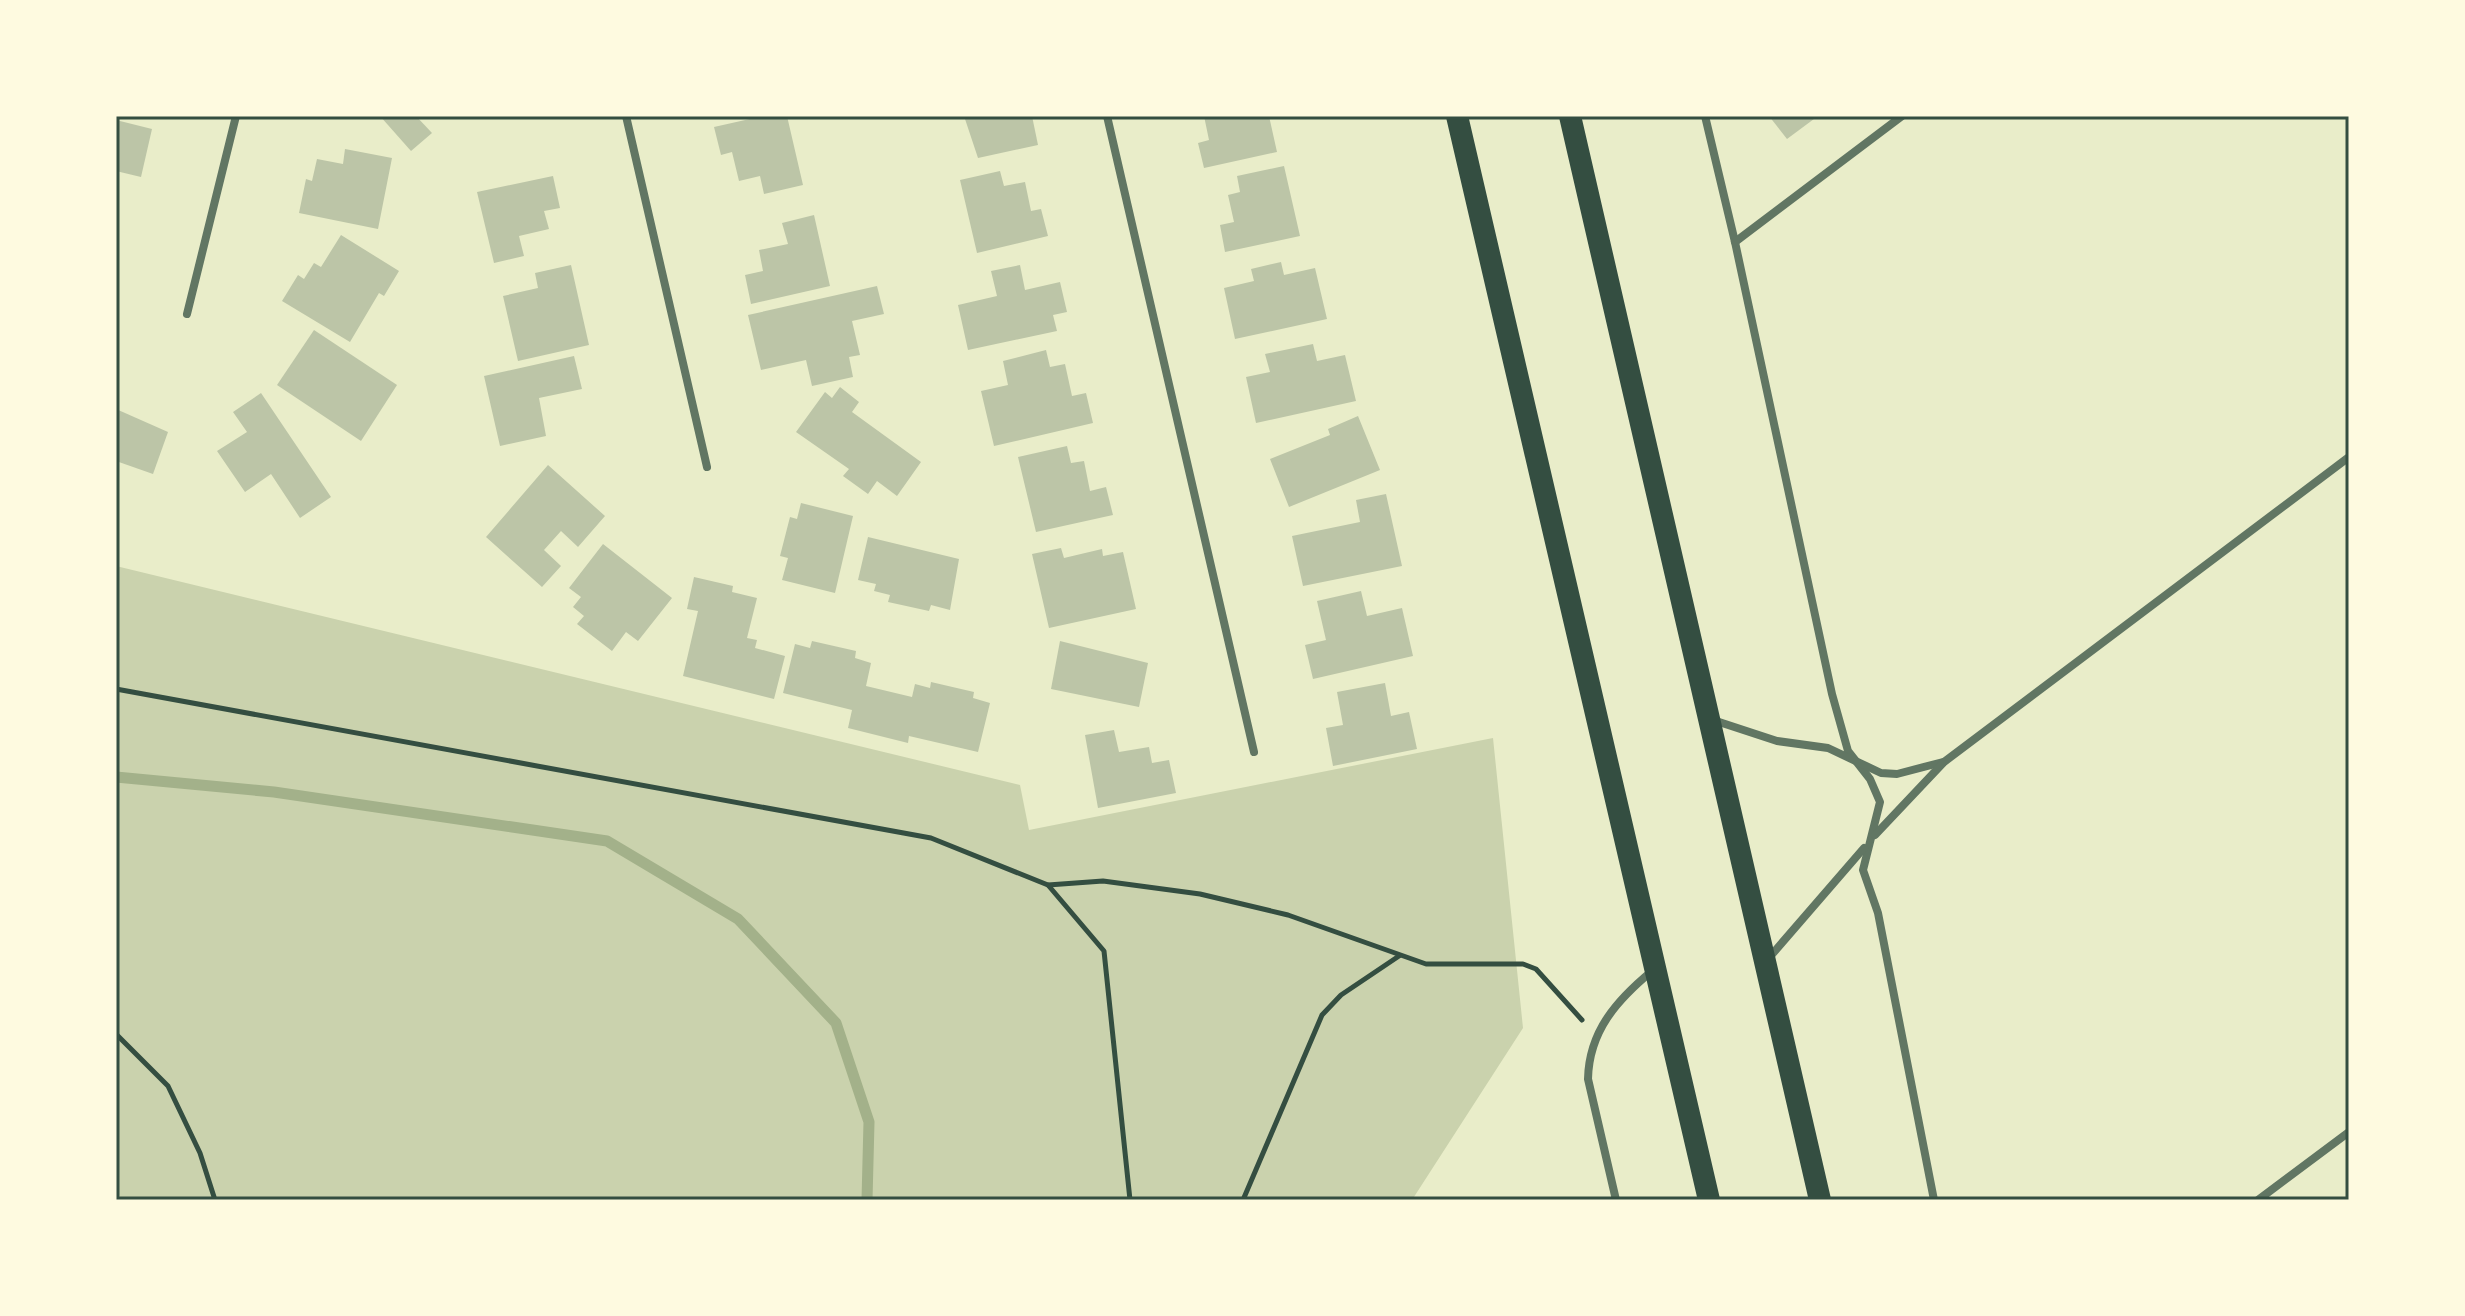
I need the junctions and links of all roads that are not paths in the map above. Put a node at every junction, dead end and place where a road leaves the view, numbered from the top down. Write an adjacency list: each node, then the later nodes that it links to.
1 (236, 116): 9 (street)
2 (626, 116): 11 (street)
3 (1107, 116): 13 (street)
4 (1457, 116): 18 (highway)
5 (1570, 116): 12 (highway)
6 (1705, 116): 8 (street)
7 (1902, 116): 8 (street)
8 (1735, 242): 14 (street)
9 (187, 314)
10 (2349, 457): 15 (street)
11 (707, 467)
12 (1709, 719): 14 (street); 17 (highway)
13 (1254, 752)
14 (1854, 760): 15 (street); 16 (street)
15 (1944, 762): 16 (street)
16 (1869, 842): 17 (street); 23 (street)
17 (1766, 961): 22 (highway)
18 (1654, 968): 20 (street); 21 (highway)
19 (2349, 1132): 24 (street)
20 (1616, 1200)
21 (1709, 1200)
22 (1820, 1200)
23 (1934, 1200)
24 (2258, 1200)

